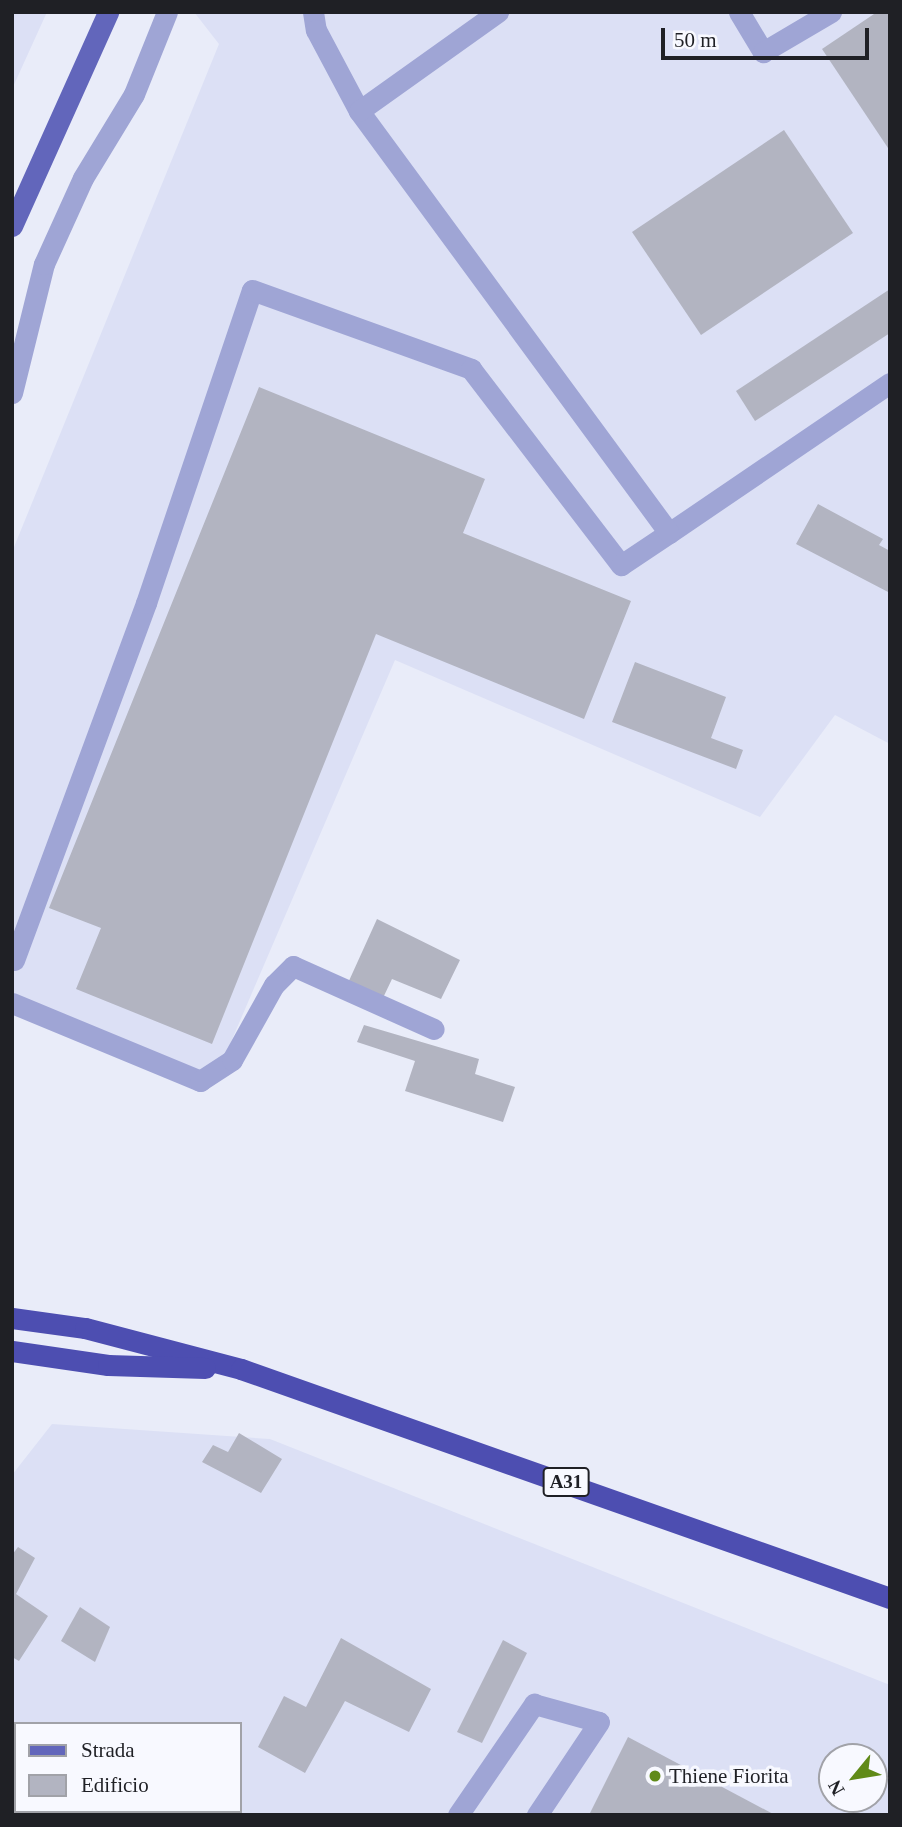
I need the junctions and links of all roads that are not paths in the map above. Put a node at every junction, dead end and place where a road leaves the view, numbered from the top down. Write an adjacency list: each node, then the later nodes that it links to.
1 (108, 12): 8 (main road)
2 (167, 12): 10 (lane)
3 (313, 12): 7 (lane)
4 (498, 12): 7 (lane)
5 (739, 12): 6 (lane)
6 (831, 12)
7 (359, 111): 11 (lane)
8 (12, 226)
9 (890, 383): 11 (lane)
10 (12, 393)
11 (669, 533): 12 (lane)
12 (14, 960)
13 (12, 1003): 14 (lane)
14 (435, 1028)
15 (12, 1318): 17 (highway, A31)
16 (12, 1351): 17 (highway, A31)
17 (241, 1369): 18 (highway, A31)
18 (890, 1598)
19 (458, 1815): 20 (lane)
20 (537, 1815)

